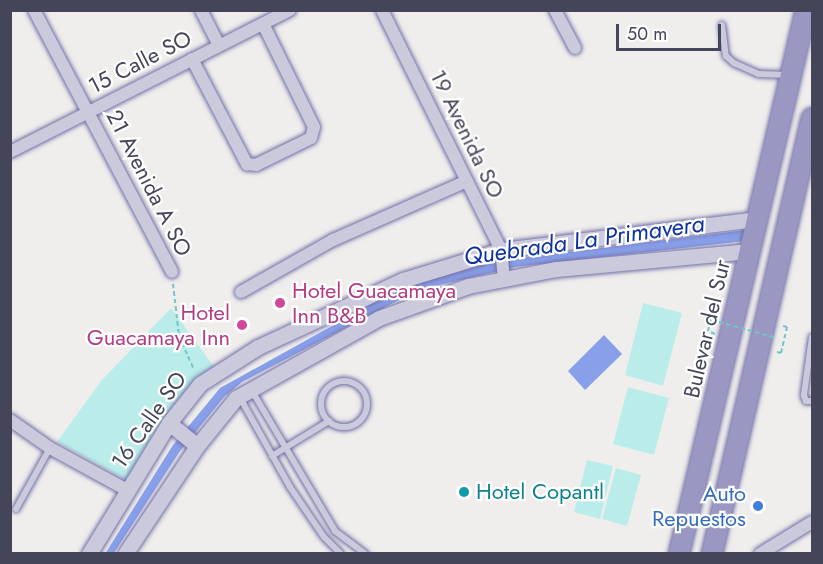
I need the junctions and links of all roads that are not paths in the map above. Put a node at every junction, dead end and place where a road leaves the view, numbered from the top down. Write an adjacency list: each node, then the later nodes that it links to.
1 (34, 10): 13 (street, 21 Avenida A SO)
2 (201, 10): 9 (street)
3 (290, 10): 7 (street, 15 Calle SO)
4 (382, 10): 17 (street, 19 Avenida SO)
5 (555, 10): 10 (street)
6 (806, 10): 12 (highway, Bulevar del Sur)
7 (263, 24): 9 (street, 15 Calle SO); 11 (street)
8 (722, 26): 12 (lane)
9 (219, 45): 11 (street, 15 Calle SO)
10 (575, 48)
11 (192, 59): 13 (street, 15 Calle SO)
12 (791, 75): 15 (highway, Bulevar del Sur)
13 (89, 112): 16 (street, 15 Calle SO); 22 (street, 21 Avenida A SO)
14 (813, 118): 18 (highway)
15 (776, 137): 18 (highway); 19 (highway, Bulevar del Sur)
16 (10, 152)
17 (467, 181): 21 (street, 19 Avenida SO); 24 (street)
18 (792, 207): 25 (highway)
19 (757, 219): 20 (highway, Bulevar del Sur); 21 (street, 16 Calle SO); 25 (highway)
20 (750, 251): 23 (street); 46 (highway, Bulevar del Sur)
21 (501, 252): 23 (street, 19 Avenida SO); 32 (street, 16 Calle SO)
22 (172, 272)
23 (504, 278): 28 (street)
24 (241, 291)
25 (772, 293): 47 (highway)
26 (813, 337): 27 (lane)
27 (811, 359): 29 (lane)
28 (244, 392): 33 (street); 35 (lane); 36 (lane)
29 (813, 401)
30 (10, 420): 34 (street)
31 (329, 422): 31 (lane); 35 (lane)
32 (172, 426): 33 (street); 37 (street, 16 Calle SO)
33 (194, 445): 43 (street)
34 (50, 448): 37 (street); 38 (lane)
35 (288, 448): 36 (lane); 40 (lane)
36 (272, 456): 41 (lane)
37 (128, 490): 42 (street, 16 Calle SO)
38 (16, 509)
39 (813, 522): 48 (street)
40 (335, 531): 41 (lane); 45 (lane)
41 (324, 537): 44 (lane)
42 (89, 554)
43 (125, 554)
44 (341, 554)
45 (366, 554)
46 (679, 554)
47 (712, 554)
48 (760, 554)

